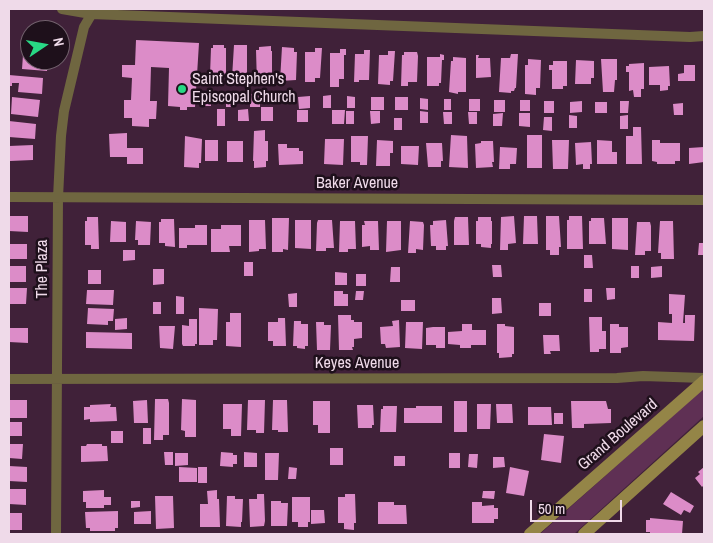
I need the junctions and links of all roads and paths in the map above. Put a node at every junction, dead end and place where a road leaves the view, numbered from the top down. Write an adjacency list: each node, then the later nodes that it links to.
1 (62, 9): 2 (street)
2 (93, 11): 3 (street); 5 (street, The Plaza)
3 (704, 36)
4 (9, 197): 5 (street, Baker Avenue)
5 (58, 198): 6 (street, Baker Avenue); 8 (street, The Plaza)
6 (704, 200)
7 (9, 379): 8 (street, Keyes Avenue)
8 (57, 379): 9 (street, Keyes Avenue); 12 (street, The Plaza)
9 (704, 379): 13 (street, Grand Boulevard)
10 (704, 426): 11 (street)
11 (588, 533)
12 (56, 534)
13 (530, 534)

